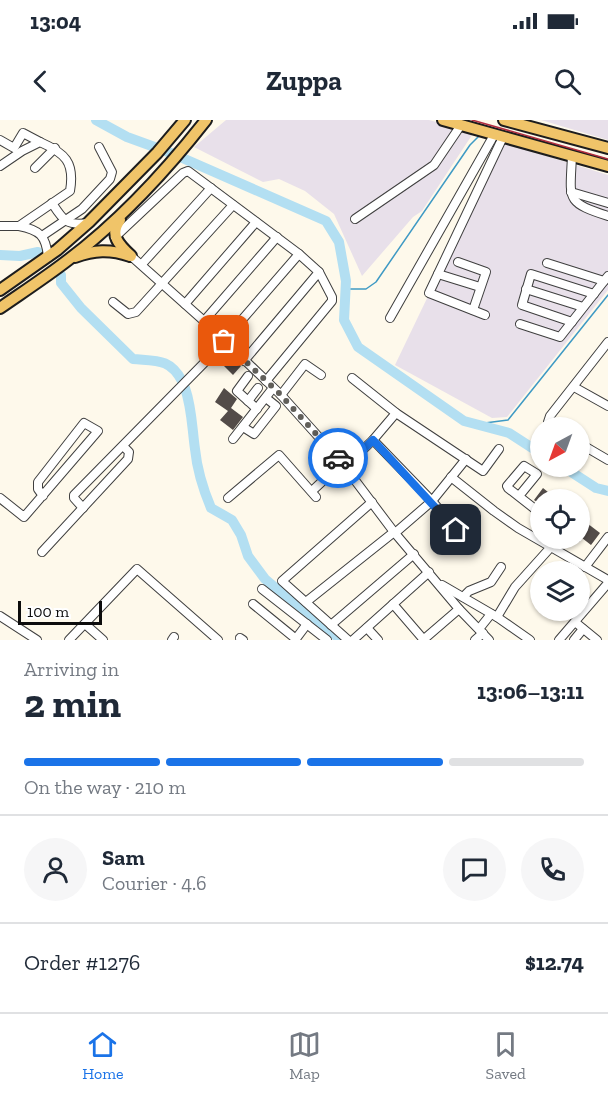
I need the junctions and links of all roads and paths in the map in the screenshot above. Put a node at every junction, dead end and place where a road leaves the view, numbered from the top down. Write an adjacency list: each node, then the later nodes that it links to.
1 (172, 120): 10 (main road)
2 (185, 120): 10 (main road)
3 (206, 120): 13 (main road)
4 (214, 120): 13 (main road)
5 (443, 120): 7 (main road)
6 (504, 120): 15 (main road)
7 (461, 125): 8 (main road); 28 (street)
8 (498, 136): 17 (main road); 45 (street); 58 (street)
9 (0, 140): 16 (street)
10 (168, 141): 30 (main road)
11 (40, 142): 14 (street); 16 (street); 16 (street)
12 (99, 147): 29 (street)
13 (185, 147): 23 (main road)
14 (55, 148): 20 (street); 24 (street)
15 (608, 148)
16 (16, 151): 18 (street)
17 (572, 156): 19 (main road); 22 (street)
18 (0, 166)
19 (608, 166)
20 (35, 168)
21 (211, 188): 26 (street); 35 (street); 43 (street)
22 (571, 192): 25 (street); 27 (street)
23 (137, 198): 35 (main road); 40 (main road)
24 (52, 202): 29 (street); 33 (street)
25 (608, 203)
26 (233, 205): 31 (street); 47 (street)
27 (608, 216)
28 (355, 219)
29 (65, 220): 30 (street); 34 (street)
30 (89, 222): 39 (main road)
31 (256, 222): 36 (street); 53 (street)
32 (0, 226): 33 (street)
33 (19, 226): 34 (street)
34 (42, 236): 39 (street)
35 (115, 237): 38 (main road)
36 (277, 237): 37 (street); 59 (street)
37 (299, 254): 44 (street); 62 (street)
38 (131, 256): 40 (main road); 43 (street)
39 (48, 257): 50 (main road)
40 (69, 259): 55 (main road)
41 (458, 262): 48 (street)
42 (547, 263): 46 (street)
43 (142, 264): 47 (street)
44 (320, 272): 64 (street); 68 (street)
45 (438, 274): 48 (street); 56 (street)
46 (606, 278): 51 (street)
47 (162, 283): 52 (street); 53 (street)
48 (480, 287): 56 (street)
49 (526, 288): 51 (street); 54 (street); 60 (street)
50 (0, 290)
51 (594, 294): 54 (street)
52 (113, 302)
53 (185, 304): 59 (street)
54 (583, 307): 60 (street)
55 (0, 308)
56 (473, 310): 57 (street)
57 (485, 315)
58 (390, 318)
59 (204, 321): 62 (street)
60 (572, 322): 61 (street)
61 (520, 324)
62 (224, 341): 64 (street); 83 (street)
63 (608, 342): 69 (street)
64 (244, 361): 68 (street)
65 (321, 375): 72 (street)
66 (248, 376): 74 (street)
67 (352, 378): 77 (street)
68 (266, 381): 71 (street)
69 (574, 387): 75 (street); 78 (street)
70 (258, 388): 74 (street)
71 (273, 388): 72 (street); 73 (street)
72 (280, 394): 88 (street)
73 (266, 398): 76 (street); 79 (street)
74 (248, 401): 76 (street)
75 (608, 406)
76 (255, 411): 79 (street); 80 (street)
77 (396, 413): 82 (street); 86 (street)
78 (550, 417)
79 (264, 421): 80 (street)
80 (243, 427): 81 (street)
81 (233, 439)
82 (373, 440): 88 (street); 94 (street)
83 (123, 446): 97 (street); 97 (street)
84 (499, 449): 86 (street)
85 (590, 449): 87 (street)
86 (466, 459): 89 (street)
87 (608, 460)
88 (345, 466): 93 (street); 95 (street)
89 (451, 477): 94 (street); 99 (street)
90 (43, 496): 90 (street); 92 (street)
91 (519, 496): 96 (street)
92 (0, 498)
93 (228, 498)
94 (432, 501): 98 (street); 101 (street)
95 (372, 502): 98 (street); 115 (street)
96 (530, 505)
97 (83, 508): 104 (street)
98 (395, 532): 105 (street); 115 (street)
99 (530, 534)
100 (608, 537): 107 (street)
101 (469, 544)
102 (550, 549): 120 (street)
103 (553, 549): 106 (street)
104 (42, 552)
105 (414, 554): 110 (street); 124 (street)
106 (574, 561)
107 (590, 561)
108 (501, 567): 114 (street)
109 (590, 570): 112 (street)
110 (429, 572): 111 (street); 117 (street)
111 (437, 581): 114 (street); 118 (street)
112 (608, 582): 121 (street)
113 (262, 589): 123 (street)
114 (463, 597): 120 (street)
115 (306, 602): 124 (street)
116 (253, 604): 128 (street)
117 (393, 604): 125 (street); 137 (street)
118 (459, 609): 127 (street); 137 (street)
119 (0, 616): 129 (street)
120 (494, 616): 127 (street); 140 (street)
121 (574, 622): 126 (street); 141 (street)
122 (85, 624): 130 (street); 131 (street); 132 (street)
123 (307, 624): 128 (street); 133 (street)
124 (331, 624): 134 (street)
125 (366, 628): 135 (street); 136 (street)
126 (583, 629): 142 (street); 143 (street)
127 (481, 631): 138 (street); 139 (street)
128 (295, 639)
129 (37, 640)
130 (69, 640)
131 (103, 640)
132 (218, 640)
133 (327, 640)
134 (348, 640)
135 (353, 640)
136 (378, 640)
137 (424, 640)
138 (475, 640)
139 (489, 640)
140 (530, 640)
141 (559, 640)
142 (574, 640)
143 (595, 640)

